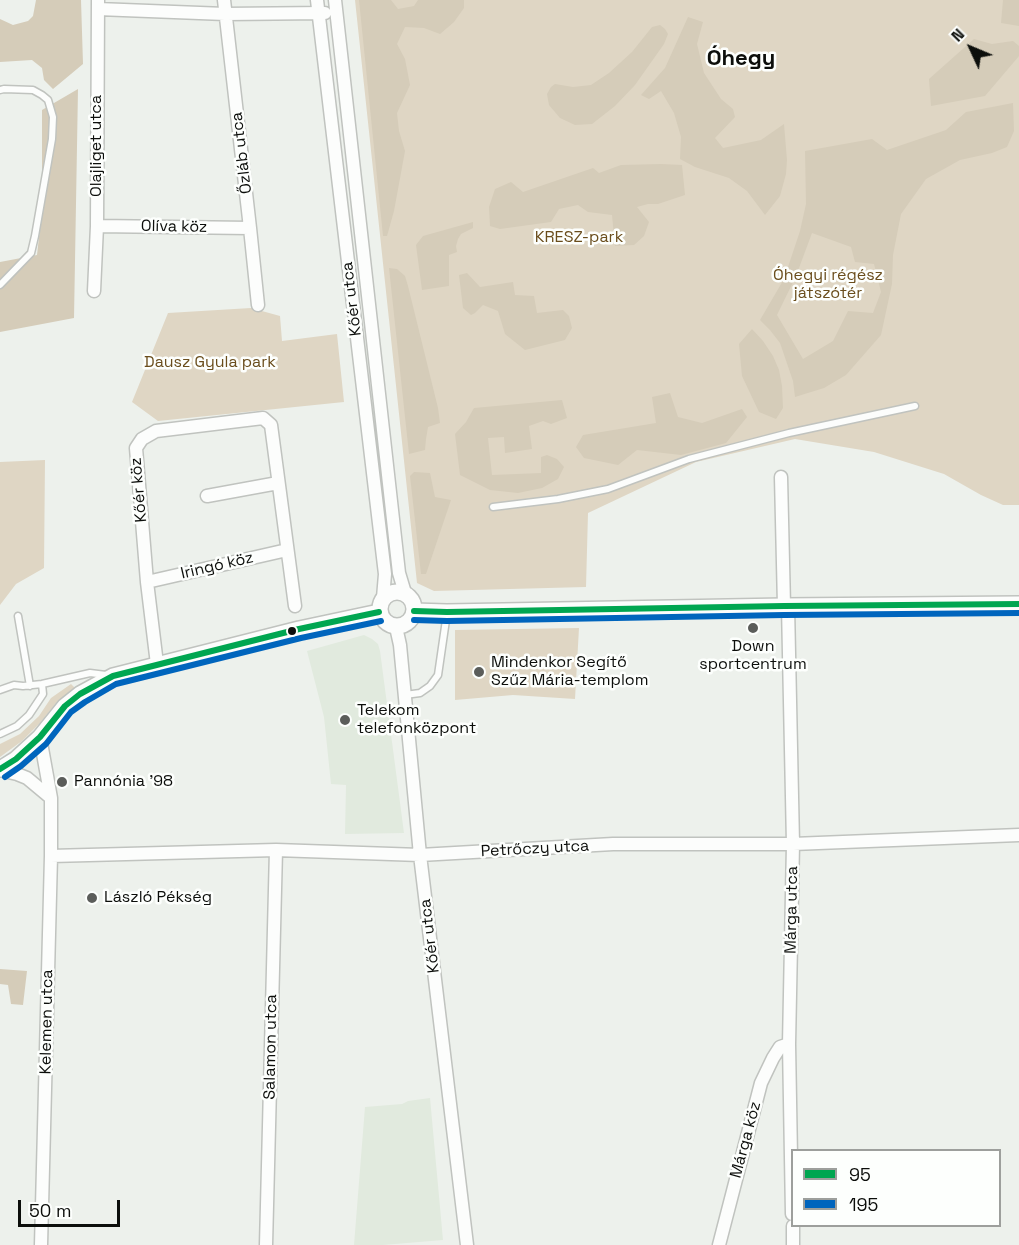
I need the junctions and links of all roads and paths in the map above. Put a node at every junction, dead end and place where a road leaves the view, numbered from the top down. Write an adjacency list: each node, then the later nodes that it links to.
1 (224, 0): 5 (street, Őzláb utca)
2 (317, 0): 6 (street, Kőér utca)
3 (98, 4): 5 (street); 8 (street, Olajliget utca)
4 (336, 6): 6 (street); 20 (street, Kőér utca)
5 (225, 14): 6 (street); 9 (street, Őzláb utca)
6 (318, 14): 22 (street, Kőér utca)
7 (0, 90): 10 (lane)
8 (97, 226): 9 (street, Olíva köz); 11 (street, Olajliget utca)
9 (250, 228): 12 (street, Őzláb utca)
10 (0, 285)
11 (94, 291)
12 (258, 305)
13 (915, 406): 17 (lane)
14 (781, 477): 24 (street, Márga utca)
15 (278, 483): 16 (street); 18 (street, Kőér köz); 19 (street, Kőér köz)
16 (207, 496)
17 (493, 507)
18 (287, 550): 19 (street, Iringó köz); 23 (street, Kőér köz)
19 (147, 582): 29 (street, Kőér köz)
20 (405, 594): 22 (street); 25 (street)
21 (1019, 604): 24 (street)
22 (381, 605): 28 (street); 29 (street)
23 (295, 606)
24 (786, 606): 26 (street); 40 (street, Márga utca)
25 (414, 611): 26 (street); 28 (street)
26 (447, 612): 34 (lane)
27 (18, 616): 32 (lane)
28 (396, 627): 34 (street, Kőér utca)
29 (157, 664): 30 (street)
30 (113, 676): 31 (lane); 36 (street)
31 (42, 684): 32 (lane); 35 (lane)
32 (30, 686): 33 (lane)
33 (0, 690)
34 (404, 695): 42 (street, Kőér utca)
35 (0, 734)
36 (40, 737): 37 (street); 38 (street, Kelemen utca)
37 (0, 770): 38 (street)
38 (51, 798): 43 (street, Kelemen utca)
39 (1019, 835): 40 (street, Petrőczy utca)
40 (793, 844): 42 (street, Petrőczy utca); 44 (street, Márga utca)
41 (276, 850): 42 (street, Petrőczy utca); 43 (street, Petrőczy utca); 48 (street, Salamon utca)
42 (420, 855): 49 (street, Kőér utca)
43 (51, 856): 47 (street, Kelemen utca)
44 (789, 1044): 45 (street, Márga utca); 50 (street, Márga köz)
45 (791, 1157)
46 (793, 1227): 51 (street)
47 (41, 1245)
48 (266, 1245)
49 (467, 1245)
50 (719, 1245)
51 (793, 1245)

